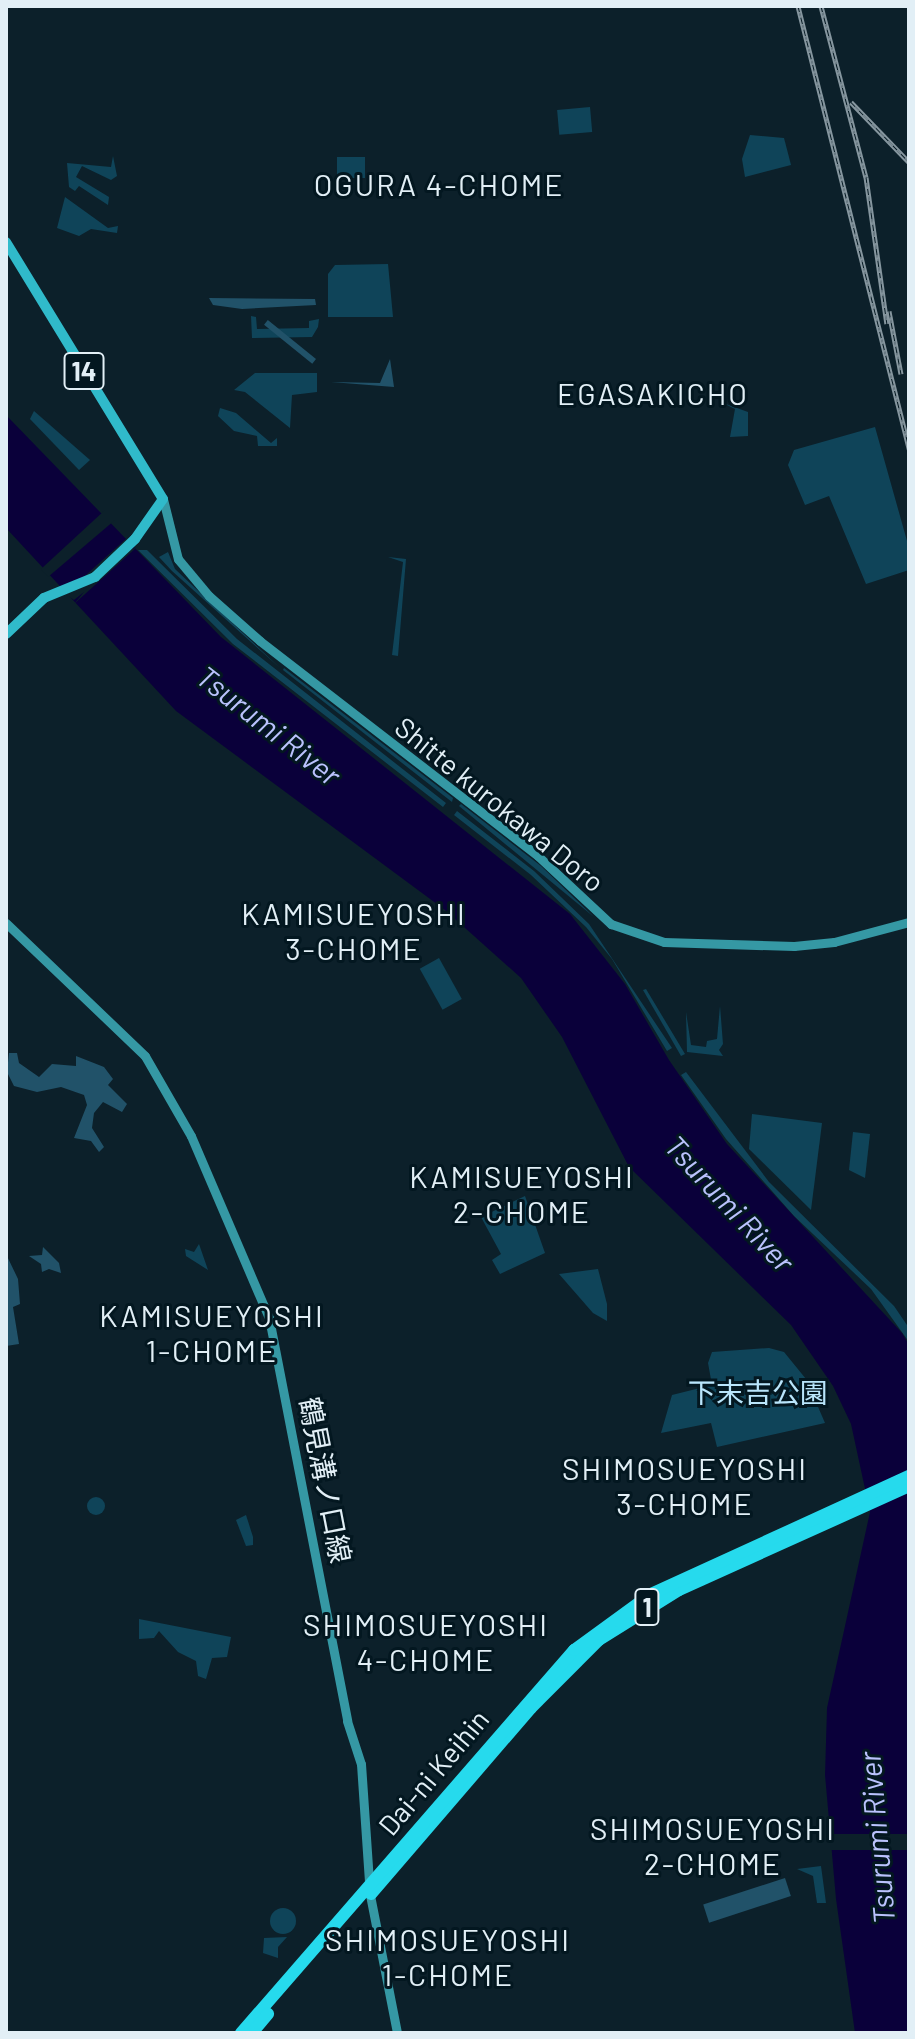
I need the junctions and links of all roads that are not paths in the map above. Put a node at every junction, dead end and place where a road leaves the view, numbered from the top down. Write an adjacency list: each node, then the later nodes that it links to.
1 (6, 242): 2 (main road, 14)
2 (163, 499): 3 (main road); 4 (main road, Shitte kurokawa Doro)
3 (6, 634)
4 (909, 922)
5 (6, 923): 9 (main road, 鶴見溝ノ口線)
6 (909, 1476): 8 (highway, Dai-ni Keihin / 1)
7 (909, 1486): 8 (highway, Dai-ni Keihin / 1)
8 (864, 1501): 9 (highway, Dai-ni Keihin / 1)
9 (370, 1890): 10 (highway, Dai-ni Keihin / 1); 11 (highway, Dai-ni Keihin / 1); 12 (main road, 鶴見溝ノ口線)
10 (241, 2033)
11 (252, 2033)
12 (397, 2033)

